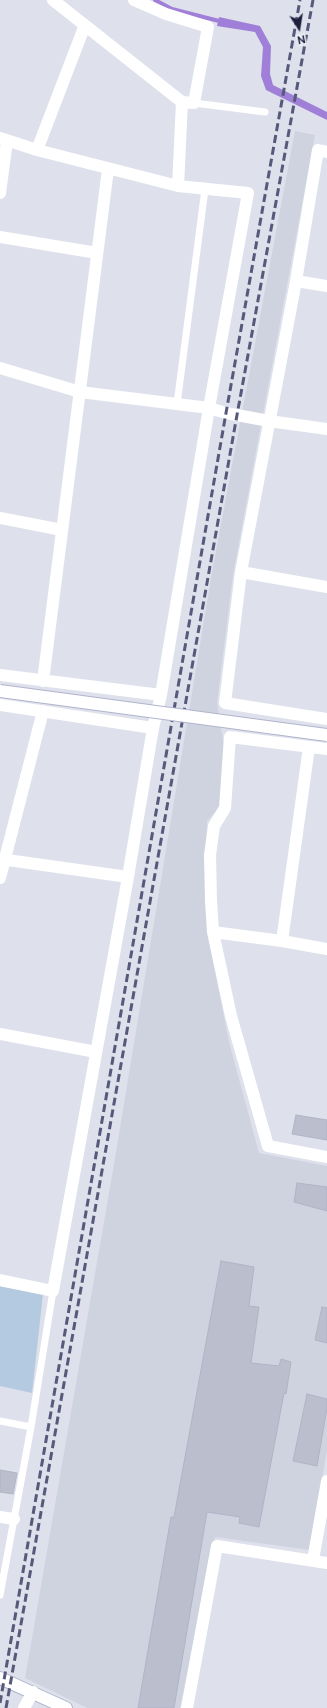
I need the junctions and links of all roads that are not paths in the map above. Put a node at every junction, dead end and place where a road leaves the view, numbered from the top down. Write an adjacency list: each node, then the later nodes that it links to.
1 (134, 0): 5 (street)
2 (57, 1): 3 (street)
3 (85, 25): 4 (street); 8 (street)
4 (182, 102): 5 (street); 11 (street)
5 (194, 103): 6 (lane)
6 (265, 112)
7 (3, 140): 8 (street); 13 (street)
8 (36, 150): 10 (street)
9 (327, 152): 16 (street)
10 (108, 169): 11 (street); 15 (street)
11 (178, 186): 12 (street)
12 (205, 189): 20 (lane); 21 (street)
13 (0, 193)
14 (0, 237): 15 (street)
15 (97, 253): 19 (street)
16 (296, 281): 17 (street); 22 (street)
17 (327, 286)
18 (0, 368): 19 (street)
19 (80, 392): 20 (street); 25 (street)
20 (177, 404): 21 (street)
21 (209, 408): 22 (street); 31 (street)
22 (269, 420): 23 (street); 26 (street)
23 (327, 429)
24 (0, 518): 25 (street)
25 (62, 530): 29 (street)
26 (241, 572): 27 (street); 34 (street)
27 (327, 587)
28 (0, 675): 29 (street)
29 (43, 681): 31 (street)
30 (0, 691): 36 (street, bridge)
31 (161, 695): 35 (street)
32 (0, 705): 33 (street)
33 (43, 711): 35 (street); 39 (street)
34 (327, 719)
35 (153, 728): 40 (street)
36 (327, 735)
37 (309, 746): 38 (street); 42 (street); 43 (street)
38 (327, 749)
39 (3, 859): 40 (street); 41 (street)
40 (128, 877): 46 (street)
41 (0, 878)
42 (213, 932): 43 (street); 47 (street)
43 (282, 941): 44 (street)
44 (327, 949)
45 (0, 1034): 46 (street)
46 (96, 1052): 49 (street)
47 (327, 1157)
48 (0, 1280): 49 (street)
49 (53, 1291): 51 (lane)
50 (0, 1421): 51 (lane)
51 (31, 1427): 54 (lane)
52 (327, 1482): 55 (street)
53 (0, 1517): 54 (street)
54 (14, 1519): 57 (lane)
55 (313, 1560): 56 (street); 62 (street)
56 (327, 1563)
57 (0, 1595)
58 (0, 1678): 59 (street)
59 (33, 1692): 60 (street); 61 (street)
60 (24, 1708)
61 (66, 1708)
62 (187, 1708)

